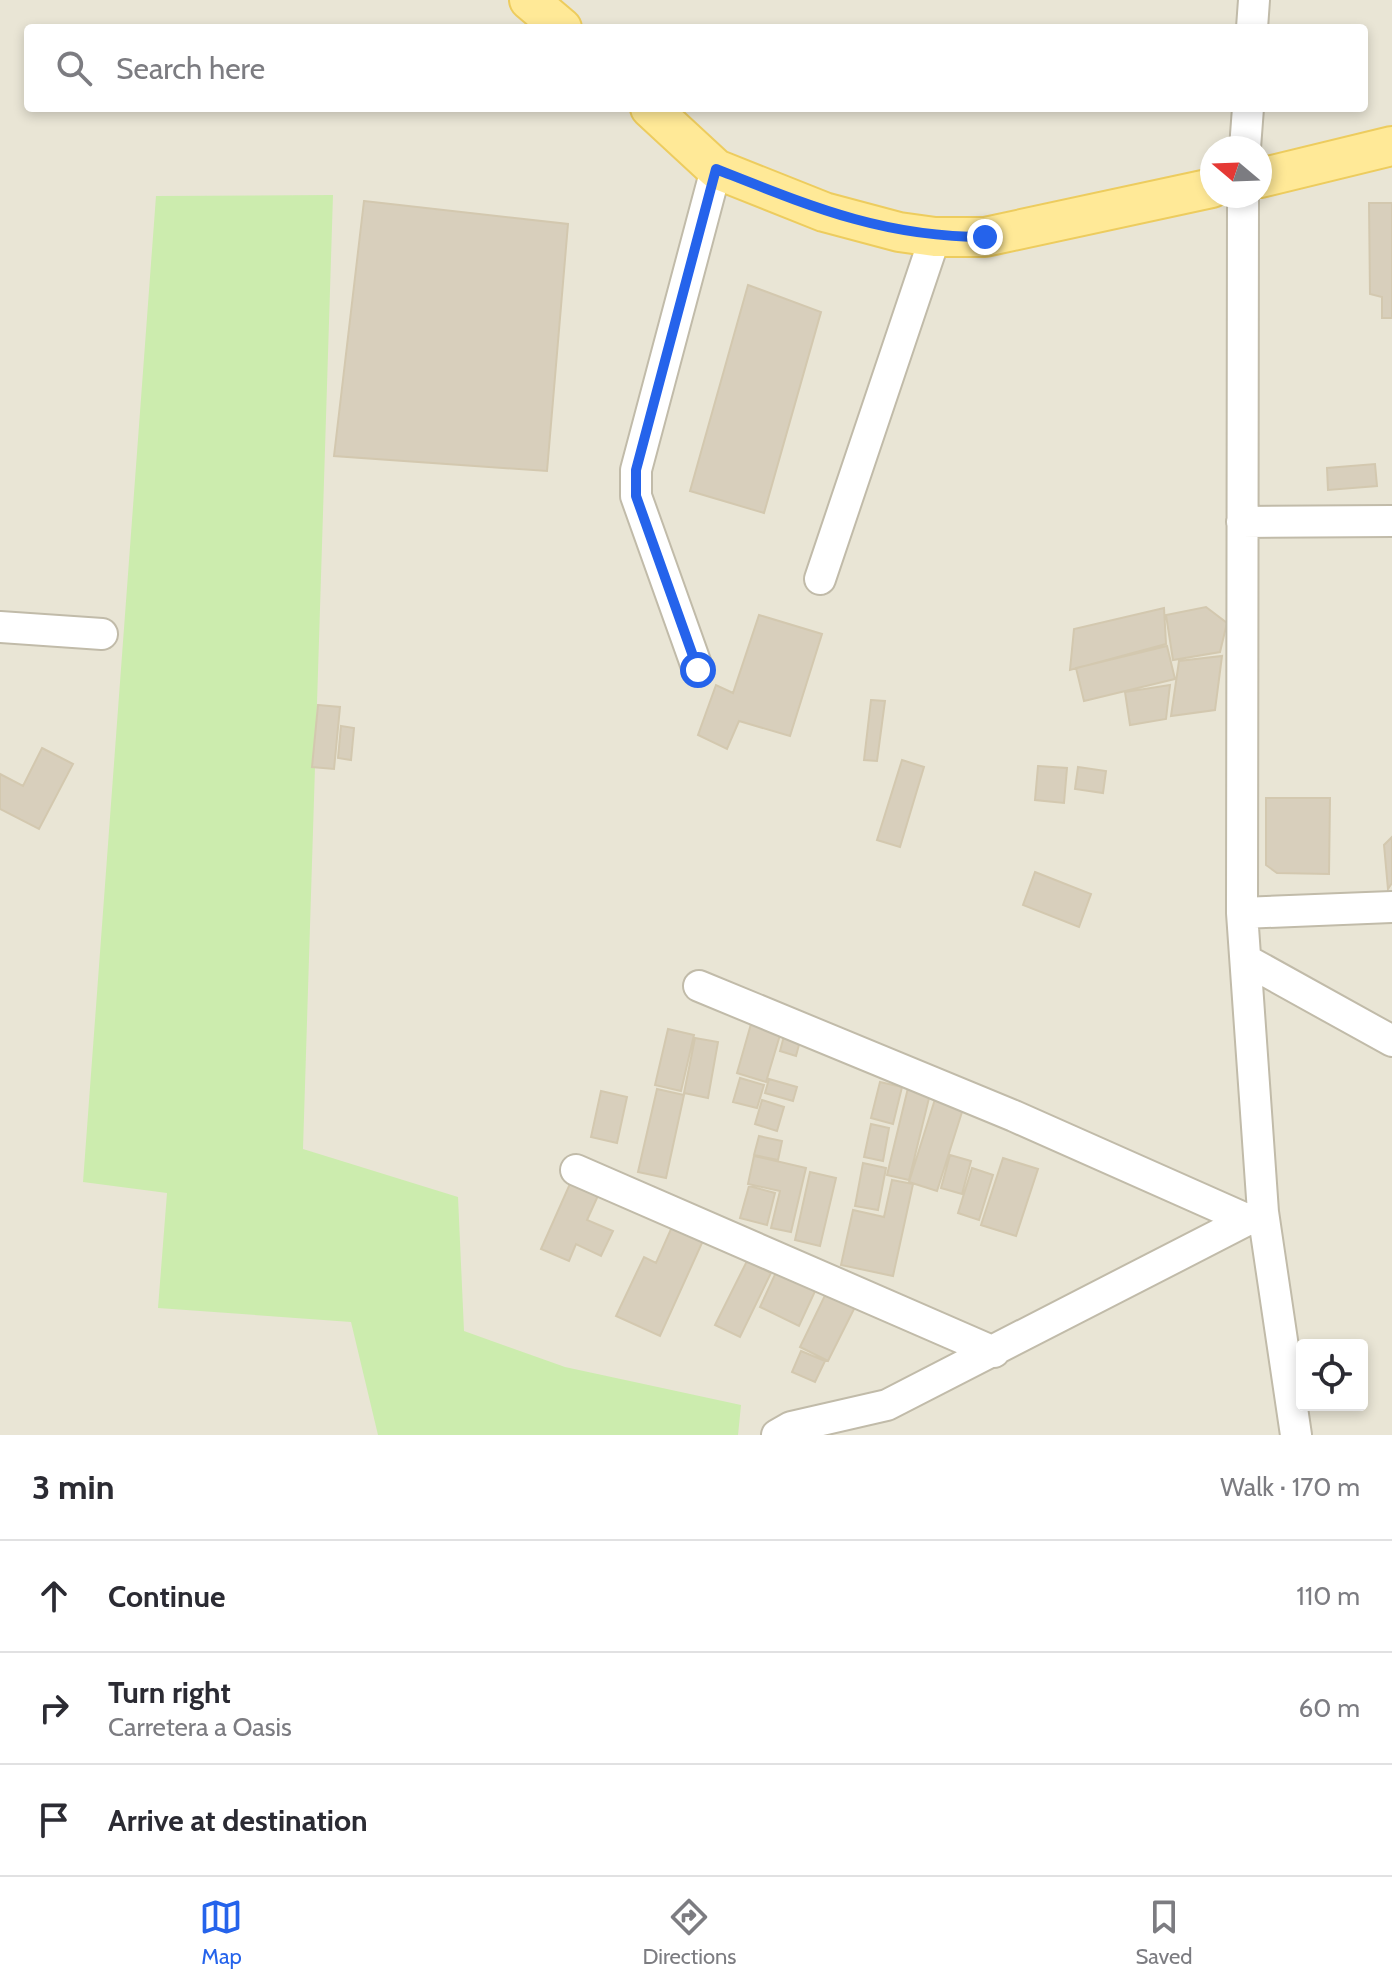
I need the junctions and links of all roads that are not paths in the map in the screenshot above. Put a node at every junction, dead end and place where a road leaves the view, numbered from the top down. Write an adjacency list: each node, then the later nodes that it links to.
1 (529, 0): 3 (main road)
2 (1254, 0): 4 (street)
3 (557, 24)
4 (1252, 24)
5 (654, 112): 9 (main road)
6 (1248, 112): 7 (street)
7 (1246, 136)
8 (1392, 146): 10 (main road)
9 (716, 169): 13 (main road); 19 (street)
10 (1272, 175)
11 (1200, 191): 13 (main road)
12 (1243, 208): 15 (street)
13 (935, 237): 16 (street)
14 (1392, 521): 15 (street)
15 (1242, 522): 21 (street)
16 (820, 579)
17 (0, 627): 18 (street)
18 (102, 634)
19 (698, 670)
20 (1392, 907): 21 (street)
21 (1242, 913): 22 (street)
22 (1246, 960): 24 (street); 26 (street)
23 (699, 986): 26 (street)
24 (1392, 1041)
25 (576, 1170): 27 (street)
26 (1254, 1216): 27 (street); 29 (street)
27 (994, 1352): 28 (street)
28 (777, 1435)
29 (1296, 1435)

